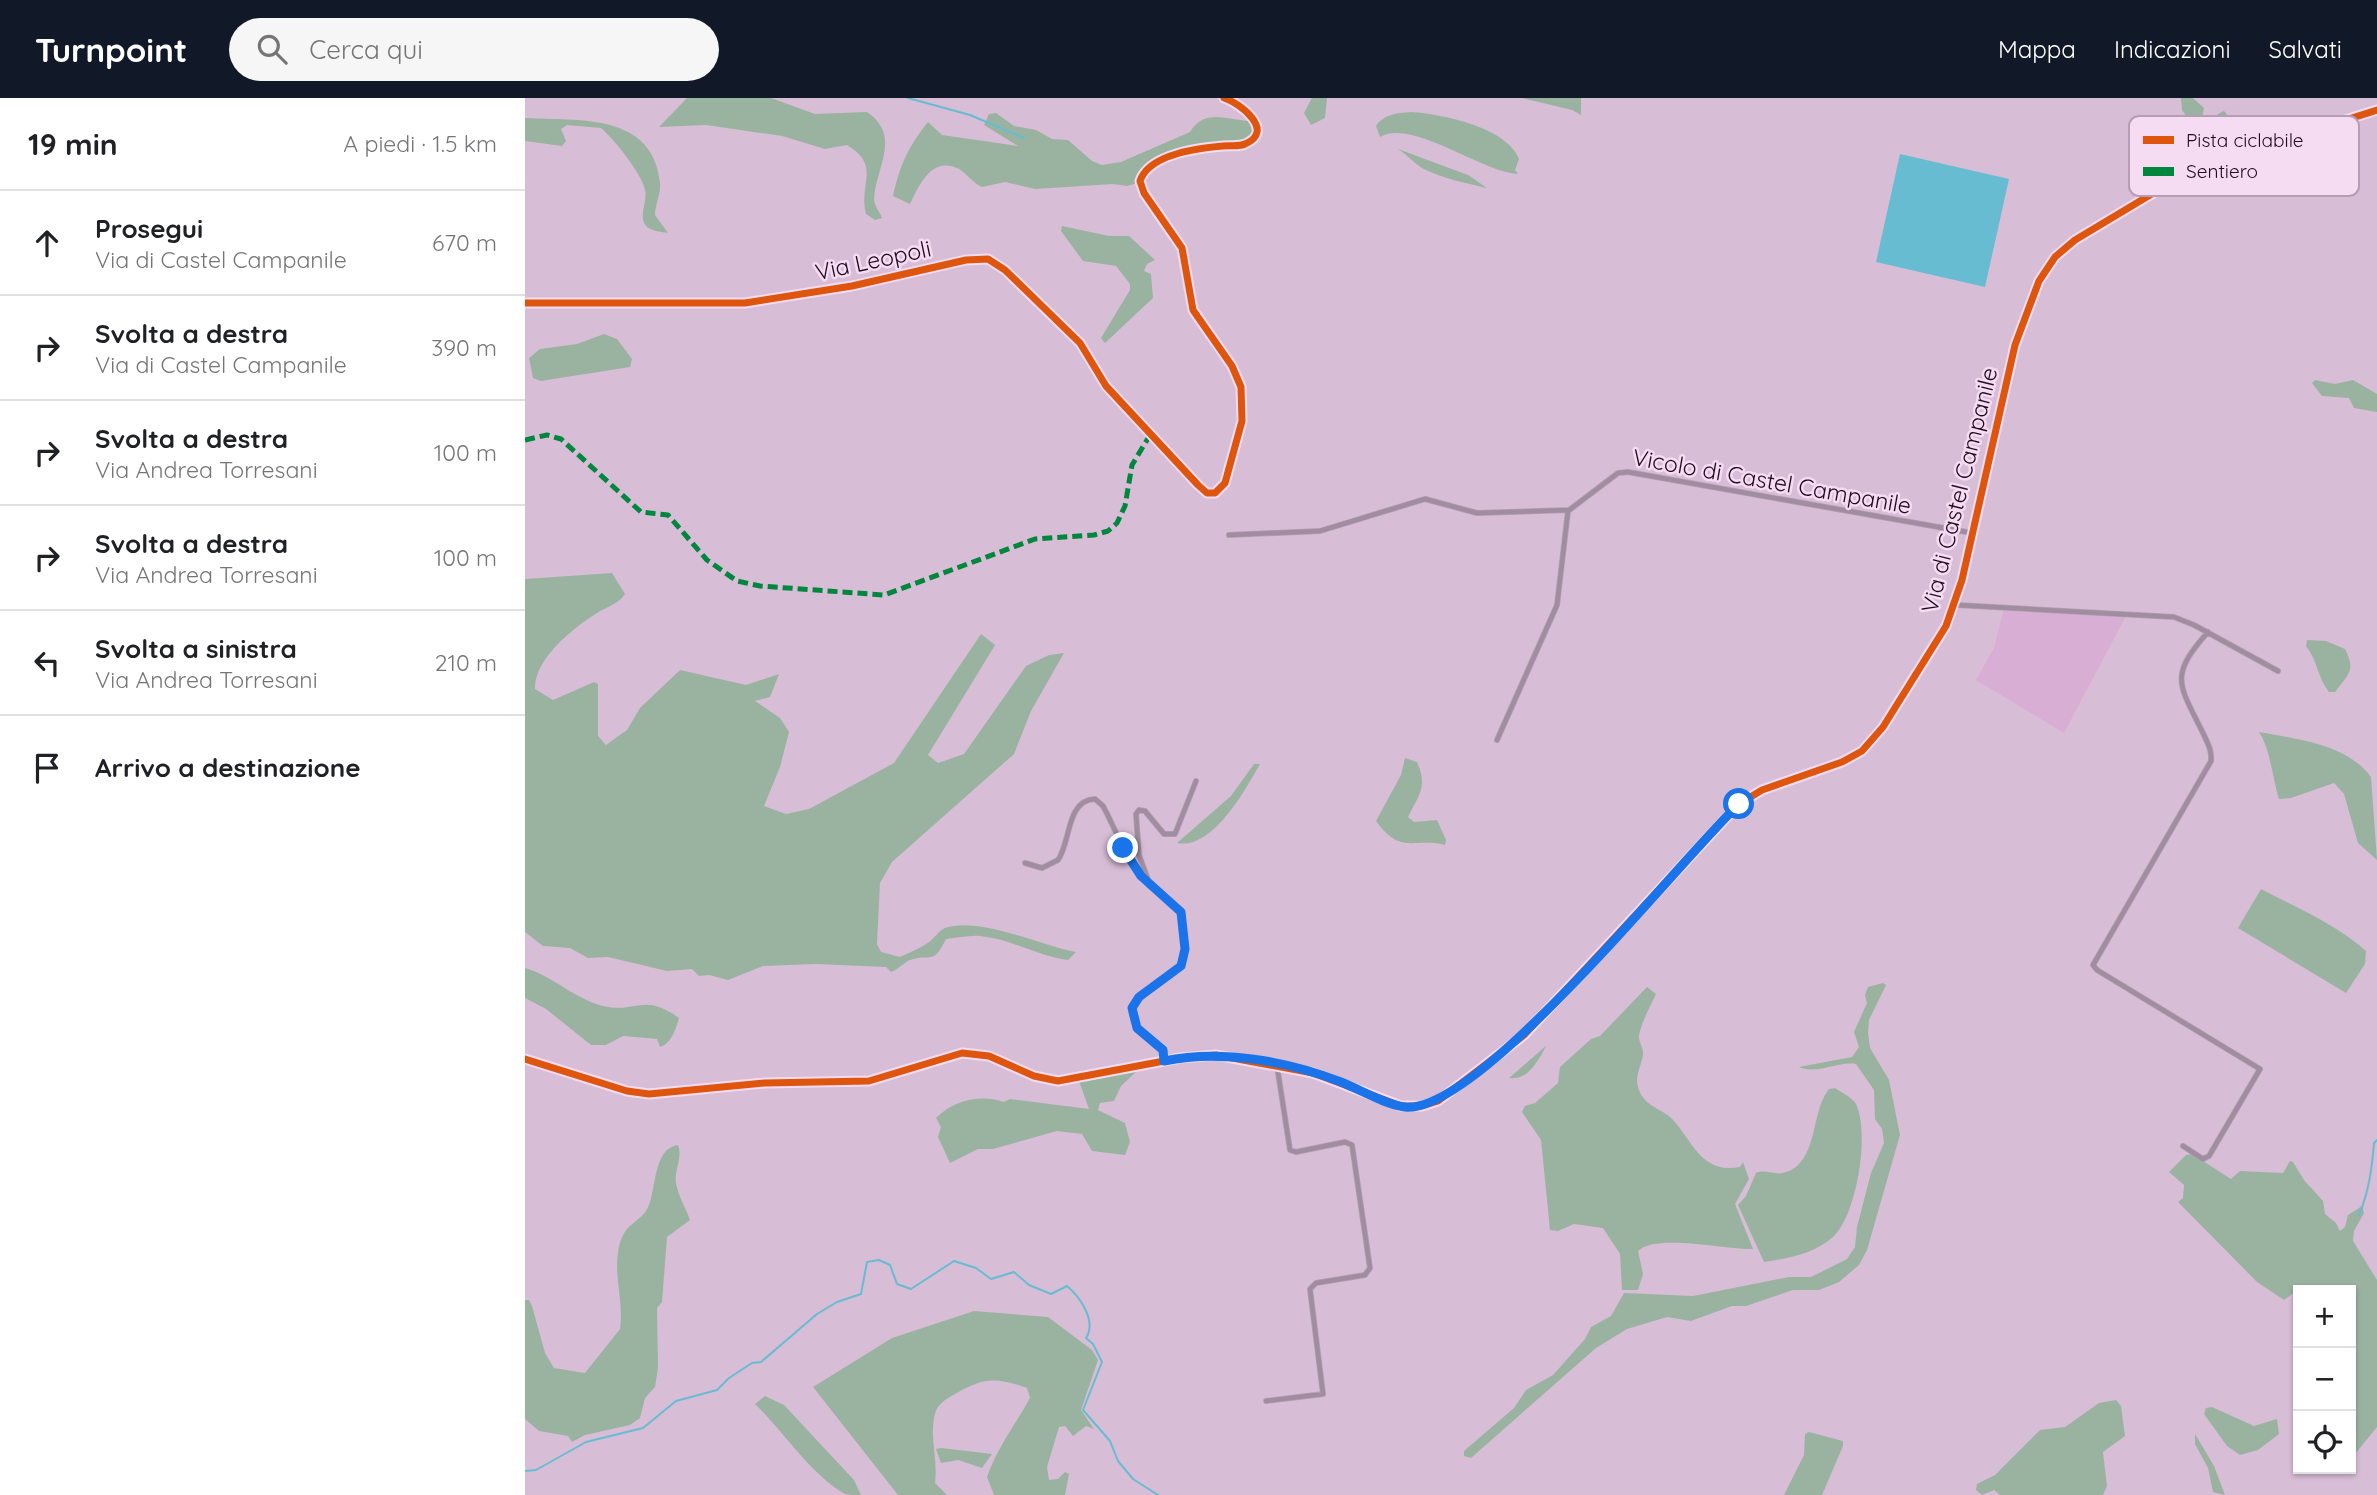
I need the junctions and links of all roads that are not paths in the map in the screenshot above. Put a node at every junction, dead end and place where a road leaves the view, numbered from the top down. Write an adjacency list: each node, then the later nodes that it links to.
1 (1224, 98): 5 (street, Via Leopoli)
2 (2377, 110): 3 (street, Via di Castel Campanile)
3 (2358, 116)
4 (2148, 196): 7 (street, Via di Castel Campanile)
5 (525, 303)
6 (1569, 510): 7 (street, Vicolo di Castel Campanile); 8 (street); 12 (street)
7 (1972, 533): 9 (street, Via di Castel Campanile)
8 (1229, 535)
9 (1956, 605): 10 (street); 18 (street, Via di Castel Campanile)
10 (2208, 632): 11 (street); 19 (street)
11 (2278, 671)
12 (1497, 740)
13 (1196, 781): 15 (street)
14 (1025, 863): 15 (street)
15 (1151, 886): 17 (street)
16 (525, 1059): 17 (street, Via di Castel Campanile)
17 (1164, 1061): 18 (street, Via di Castel Campanile)
18 (1277, 1065): 20 (street)
19 (2183, 1146)
20 (1266, 1401)

